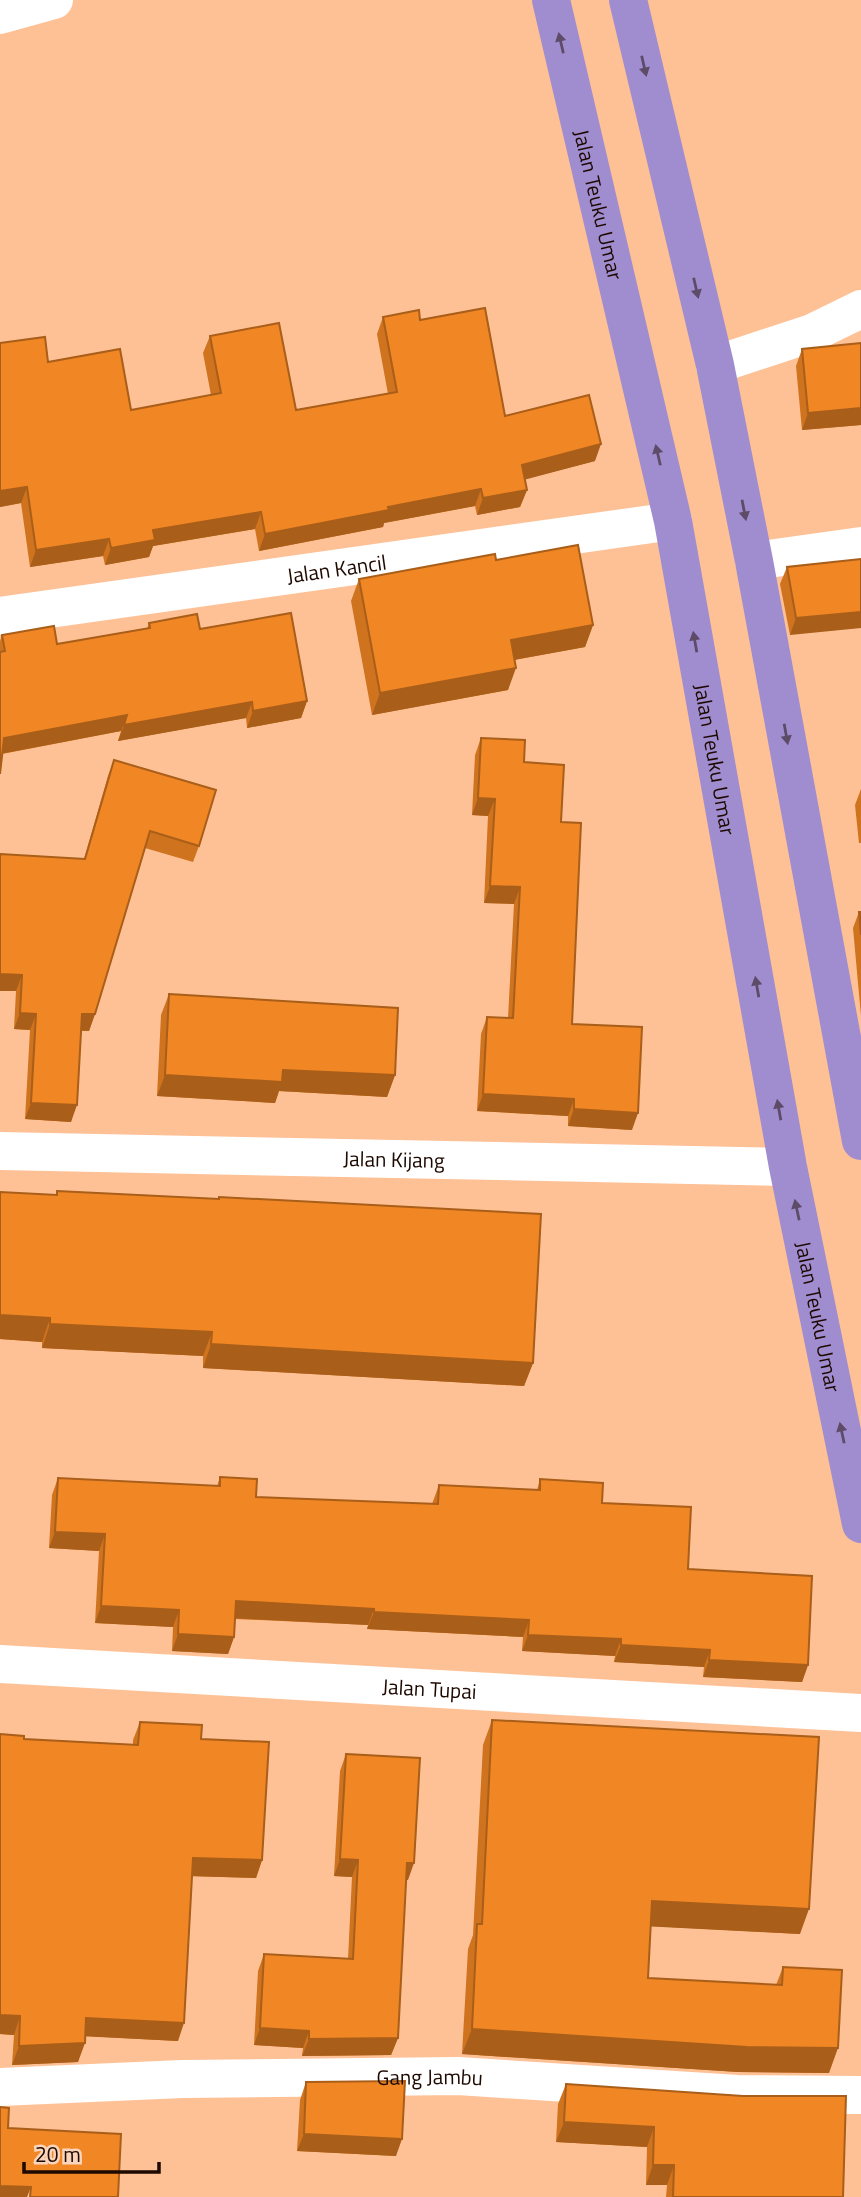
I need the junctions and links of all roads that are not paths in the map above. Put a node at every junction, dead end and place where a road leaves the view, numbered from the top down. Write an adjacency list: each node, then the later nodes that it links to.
1 (54, 0): 4 (street)
2 (551, 0): 7 (highway, Jalan Teuku Umar, one-way to 2)
3 (628, 0): 6 (highway, one-way to 6)
4 (0, 15)
5 (861, 309): 6 (street)
6 (715, 365): 9 (highway, one-way to 9)
7 (673, 521): 10 (street, Jalan Kancil); 13 (highway, Jalan Teuku Umar, one-way to 7)
8 (861, 546): 9 (street)
9 (754, 561): 11 (highway, one-way to 11)
10 (0, 616)
11 (861, 1141)
12 (0, 1152): 13 (street, Jalan Kijang)
13 (788, 1167): 14 (highway, Jalan Teuku Umar, one-way to 13)
14 (861, 1524)
15 (0, 1664): 16 (street, Jalan Tupai)
16 (861, 1713)
17 (0, 2087): 18 (street, Gang Jambu)
18 (861, 2095)

